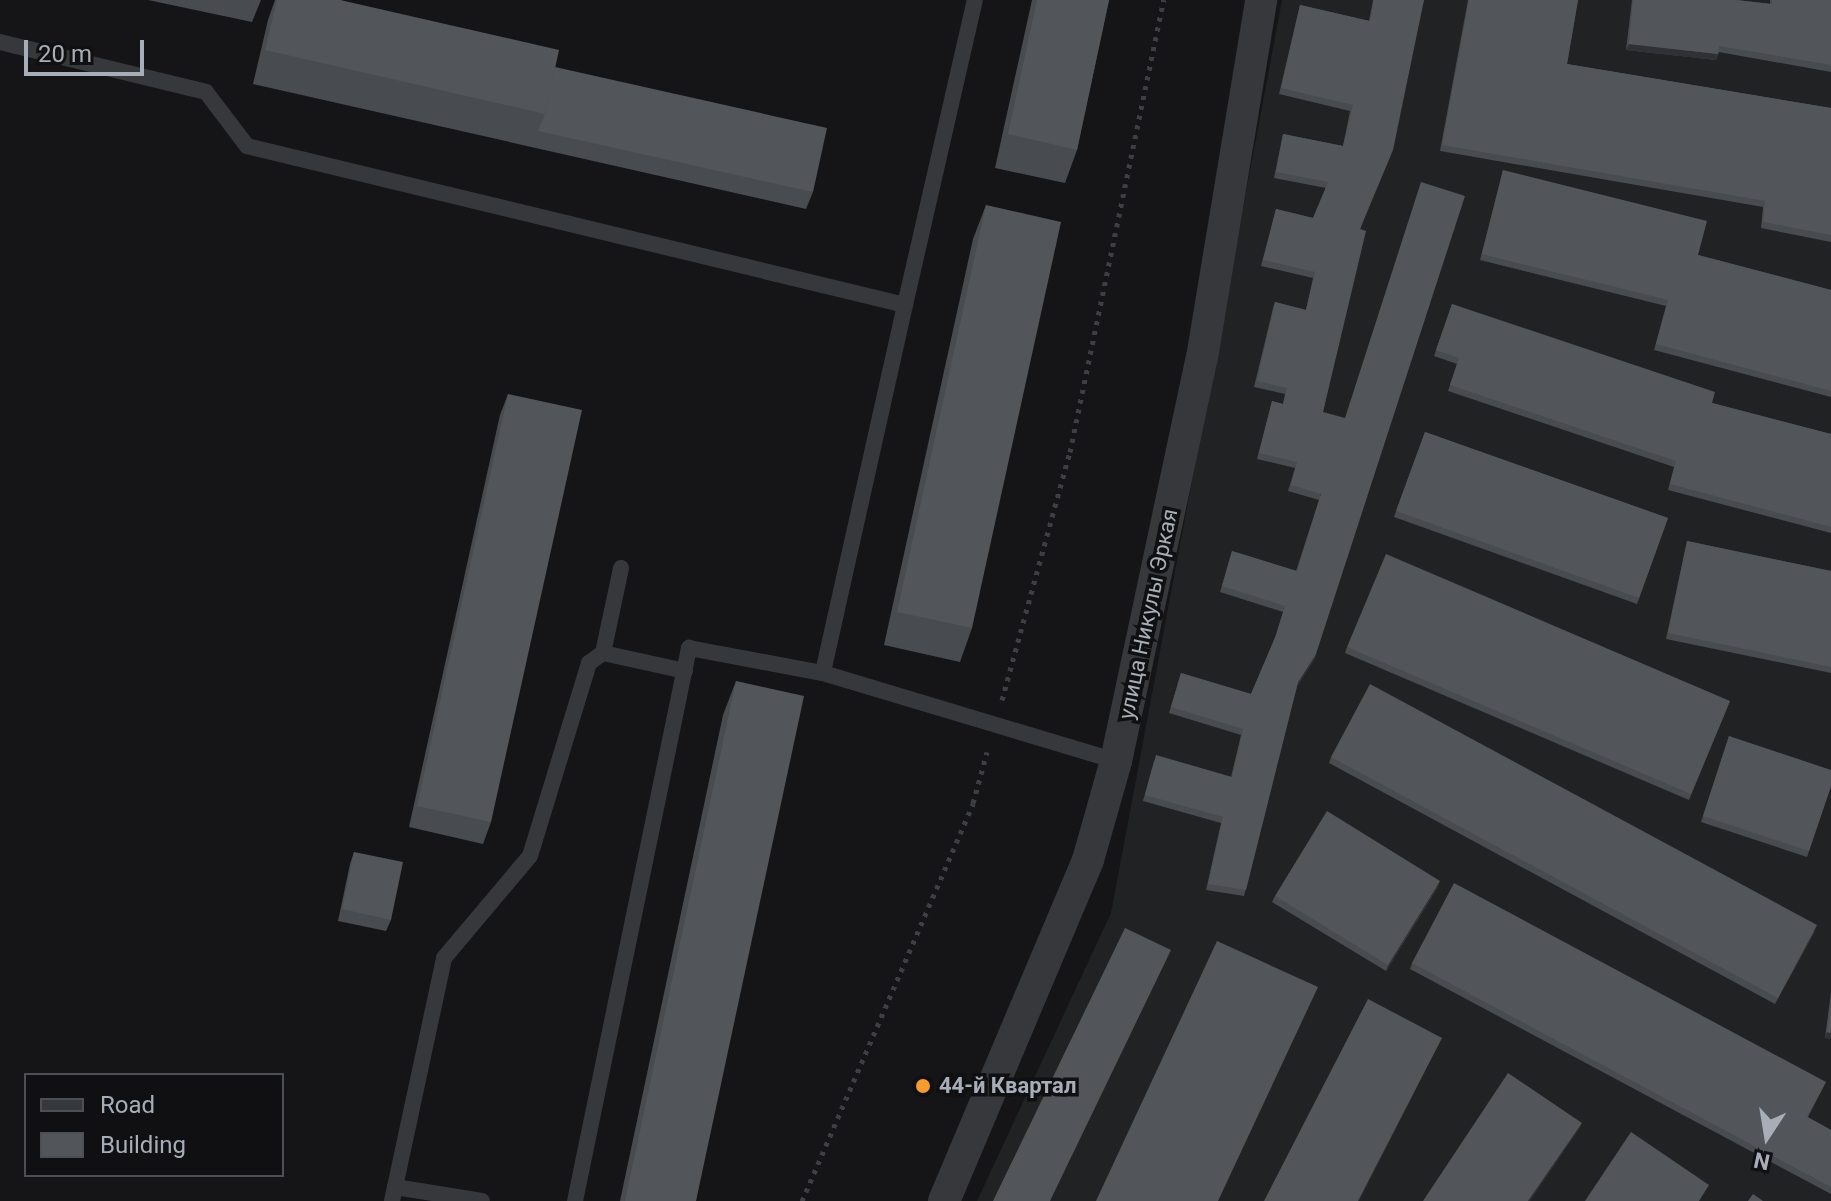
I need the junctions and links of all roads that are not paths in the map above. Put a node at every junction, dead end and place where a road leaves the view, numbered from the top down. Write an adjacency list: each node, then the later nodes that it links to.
1 (975, 0): 4 (lane)
2 (1261, 0): 9 (street, улица Никулы Эркая)
3 (0, 42): 4 (lane)
4 (905, 305): 8 (lane)
5 (621, 568): 6 (lane)
6 (603, 653): 7 (lane); 10 (lane)
7 (685, 671): 8 (lane); 12 (lane)
8 (823, 673): 9 (lane)
9 (1116, 761): 13 (street, улица Никулы Эркая)
10 (393, 1194): 11 (lane)
11 (482, 1201)
12 (575, 1201)
13 (944, 1201)

